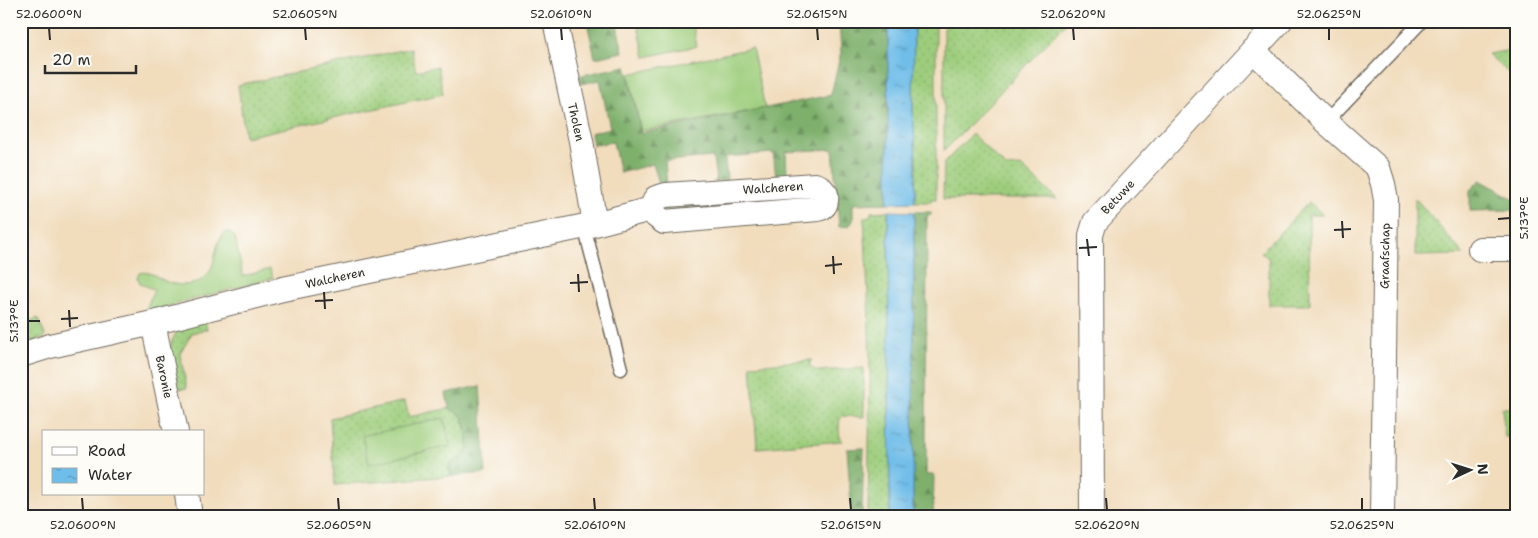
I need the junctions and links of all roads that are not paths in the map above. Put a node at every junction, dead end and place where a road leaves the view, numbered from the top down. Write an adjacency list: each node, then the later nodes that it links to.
1 (555, 21): 7 (street, Tholen)
2 (1275, 23): 4 (street, Betuwe)
3 (1420, 24): 5 (lane)
4 (1253, 50): 5 (street, Graafschap); 16 (street, Betuwe)
5 (1326, 122): 17 (street, Graafschap)
6 (651, 209): 6 (street, Walcheren); 7 (street, Walcheren)
7 (589, 225): 10 (street, Walcheren); 12 (lane, Tholen)
8 (1480, 249): 9 (street)
9 (1517, 249)
10 (153, 323): 11 (street, Walcheren); 13 (street, Baronie)
11 (21, 355)
12 (621, 369)
13 (176, 430)
14 (187, 496): 15 (street)
15 (190, 517)
16 (1092, 517)
17 (1382, 517)

